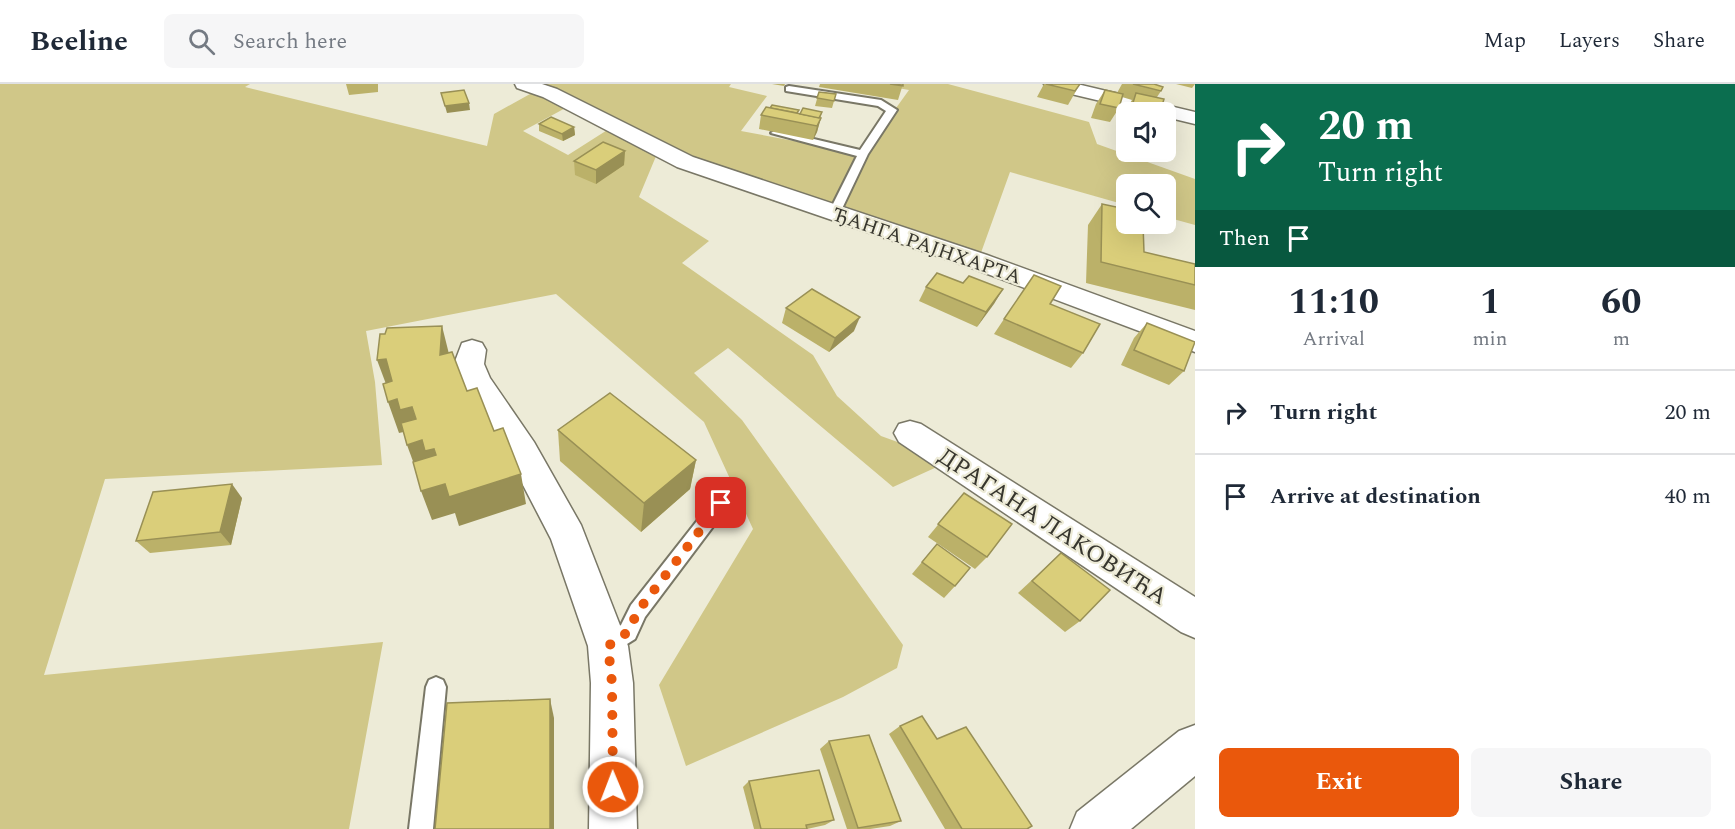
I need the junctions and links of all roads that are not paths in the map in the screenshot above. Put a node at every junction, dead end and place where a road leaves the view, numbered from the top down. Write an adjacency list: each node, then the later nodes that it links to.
1 (524, 84): 7 (street, ЂАНГА РАЈНХАРТА)
2 (1053, 84): 4 (street)
3 (789, 89): 6 (lane)
4 (1195, 118)
5 (776, 133): 6 (lane)
6 (863, 154): 7 (lane)
7 (836, 212): 8 (street, ЂАНГА РАЈНХАРТА)
8 (1195, 342)
9 (472, 350): 13 (street)
10 (910, 433): 12 (street, ДРАГАНА ЛАКОВИЋА)
11 (721, 503): 13 (lane)
12 (1195, 619)
13 (608, 646): 17 (street)
14 (436, 687): 16 (lane)
15 (1195, 747): 18 (street)
16 (421, 829)
17 (613, 829)
18 (1093, 829)

